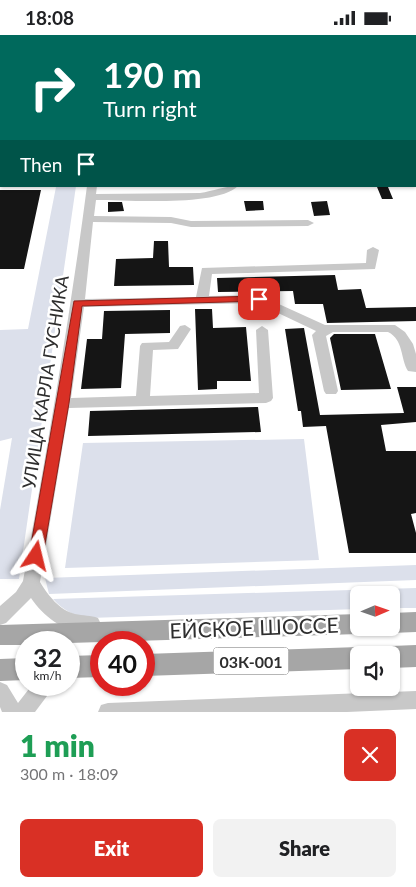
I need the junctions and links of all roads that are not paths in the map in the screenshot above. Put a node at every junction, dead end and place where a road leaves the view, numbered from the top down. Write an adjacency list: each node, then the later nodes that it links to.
1 (231, 187): 2 (street)
2 (91, 192): 3 (street, УЛИЦА КАРЛА ГУСНИКА)
3 (87, 219): 4 (street); 7 (street, УЛИЦА КАРЛА ГУСНИКА)
4 (308, 223)
5 (374, 250): 6 (street)
6 (202, 299): 7 (street); 10 (street)
7 (78, 303): 14 (street, УЛИЦА КАРЛА ГУСНИКА)
8 (185, 329): 13 (street)
9 (262, 330): 13 (street)
10 (324, 330): 11 (street); 12 (street)
11 (414, 368)
12 (331, 391)
13 (143, 401): 14 (street)
14 (63, 403): 15 (street, УЛИЦА КАРЛА ГУСНИКА)
15 (31, 583): 16 (street); 20 (street)
16 (0, 617)
17 (416, 622): 19 (main road)
18 (350, 623): 20 (main road, ЕЙСКОЕ ШОССЕ / 03К-001)
19 (400, 623)
20 (164, 629): 21 (main road, ЕЙСКОЕ ШОССЕ / 03К-001)
21 (0, 635)
22 (416, 656): 23 (main road)
23 (400, 657)
24 (350, 658): 25 (main road, ЕЙСКОЕ ШОССЕ / 03К-001)
25 (155, 665)
26 (15, 669): 27 (main road)
27 (0, 670)
28 (0, 691): 31 (street)
29 (35, 696): 32 (street)
30 (416, 700): 33 (street)
31 (12, 712)
32 (22, 712)
33 (108, 712)

